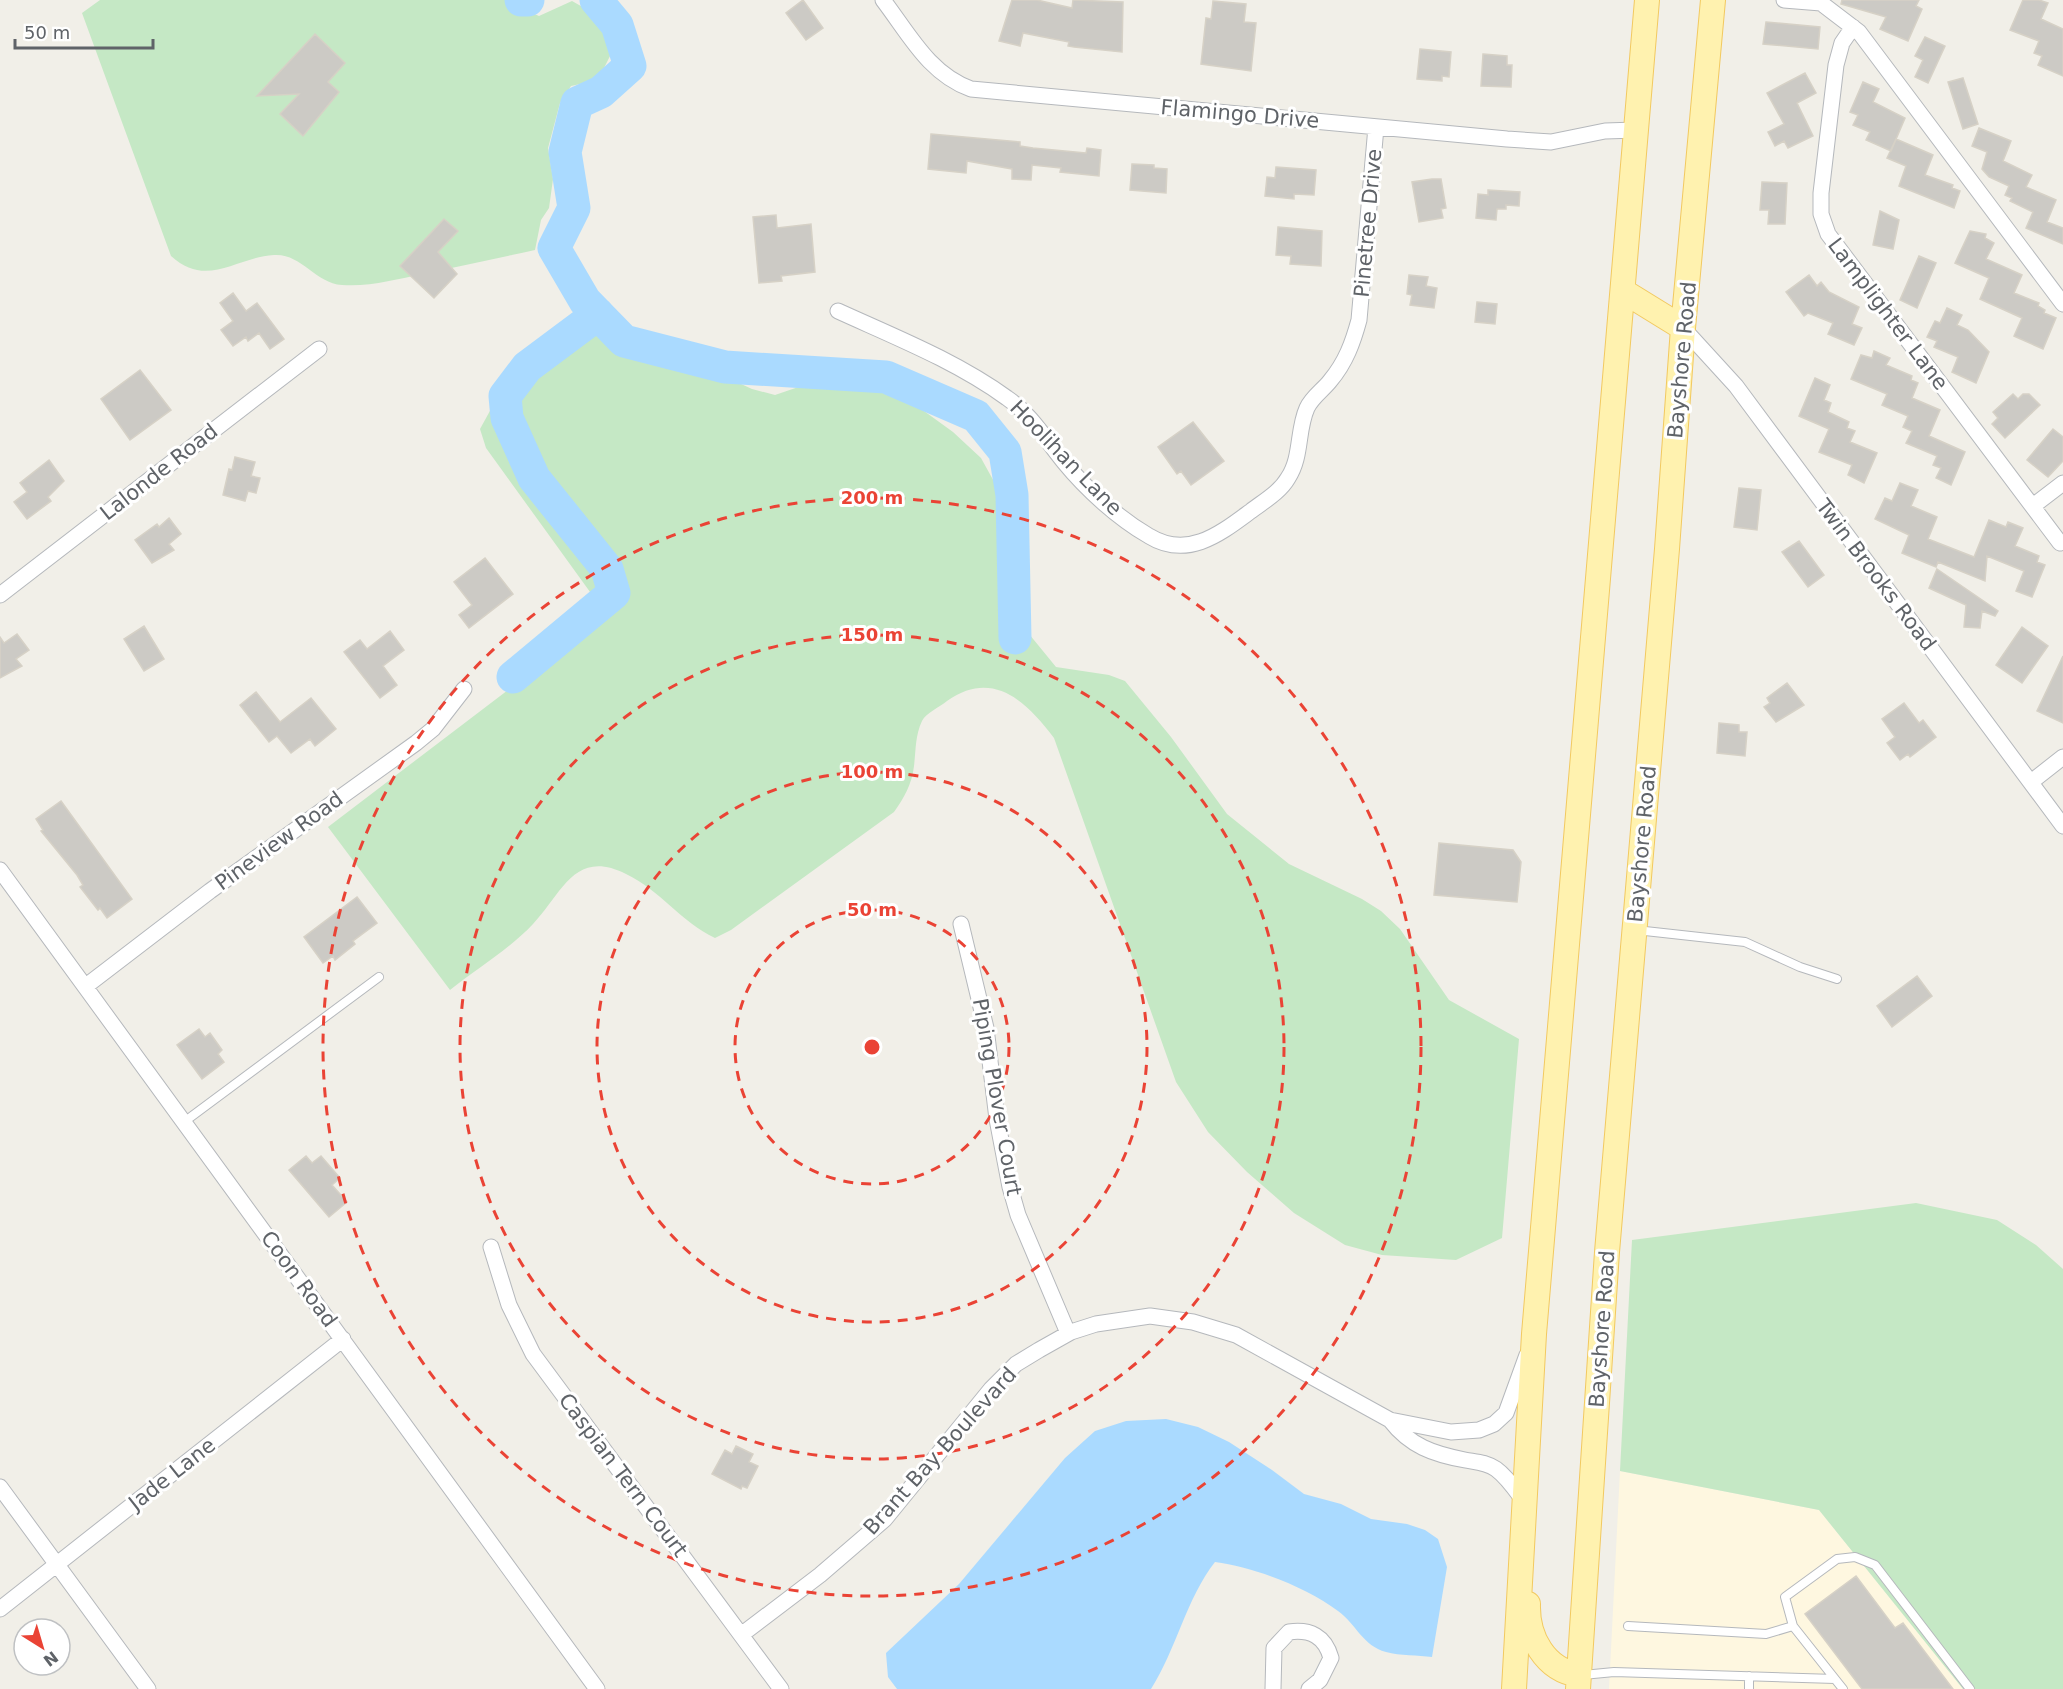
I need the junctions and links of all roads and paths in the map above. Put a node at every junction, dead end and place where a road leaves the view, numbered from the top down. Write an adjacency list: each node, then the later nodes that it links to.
1 (883, 0): 6 (street, Flamingo Drive)
2 (1647, 0): 7 (main road)
3 (1713, 0): 12 (main road, Bayshore Road)
4 (1784, 0): 5 (street)
5 (1853, 27): 9 (street); 15 (street, Lamplighter Lane)
6 (1376, 127): 7 (street, Flamingo Drive); 11 (street, Pinetree Drive)
7 (1636, 130): 8 (main road)
8 (1623, 291): 12 (main road); 31 (main road)
9 (2063, 304)
10 (838, 311): 11 (street, Hoolihan Lane)
11 (1359, 320)
12 (1683, 328): 20 (street, Twin Brooks Road); 24 (main road, Bayshore Road)
13 (319, 350): 17 (street, Lalonde Road)
14 (2063, 483): 15 (street)
15 (2033, 506): 16 (street, Lamplighter Lane)
16 (2061, 543)
17 (0, 595)
18 (464, 689): 27 (street, Pineview Road)
19 (2063, 757): 20 (street)
20 (2031, 782): 21 (street, Twin Brooks Road)
21 (2063, 826)
22 (0, 870): 27 (street, Coon Road)
23 (961, 924): 30 (street, Piping Plover Court)
24 (1635, 930): 26 (lane); 43 (main road, Bayshore Road)
25 (379, 976): 28 (lane)
26 (1837, 979)
27 (86, 986): 28 (street, Coon Road)
28 (184, 1122): 32 (street, Coon Road)
29 (491, 1247): 40 (street, Caspian Tern Court)
30 (1068, 1333): 33 (street, Brant Bay Boulevard); 40 (street, Brant Bay Boulevard)
31 (1534, 1334): 33 (street, Brant Bay Boulevard); 35 (main road)
32 (343, 1339): 36 (street, Jade Lane); 45 (street, Coon Road)
33 (1390, 1420): 35 (street, Brant Bay Boulevard)
34 (0, 1487): 36 (street)
35 (1523, 1508): 43 (main road); 49 (main road)
36 (56, 1565): 37 (street, Jade Lane); 44 (street)
37 (0, 1609)
38 (1628, 1626): 39 (lane)
39 (1793, 1626): 42 (lane); 52 (lane)
40 (741, 1635): 46 (street, Caspian Tern Court)
41 (1749, 1676): 42 (lane); 43 (lane); 50 (lane)
42 (1834, 1678): 51 (lane)
43 (1579, 1682)
44 (148, 1689)
45 (597, 1689)
46 (781, 1689)
47 (1273, 1689): 48 (street)
48 (1309, 1689)
49 (1514, 1689)
50 (1749, 1689)
51 (1843, 1689)
52 (1970, 1689)

